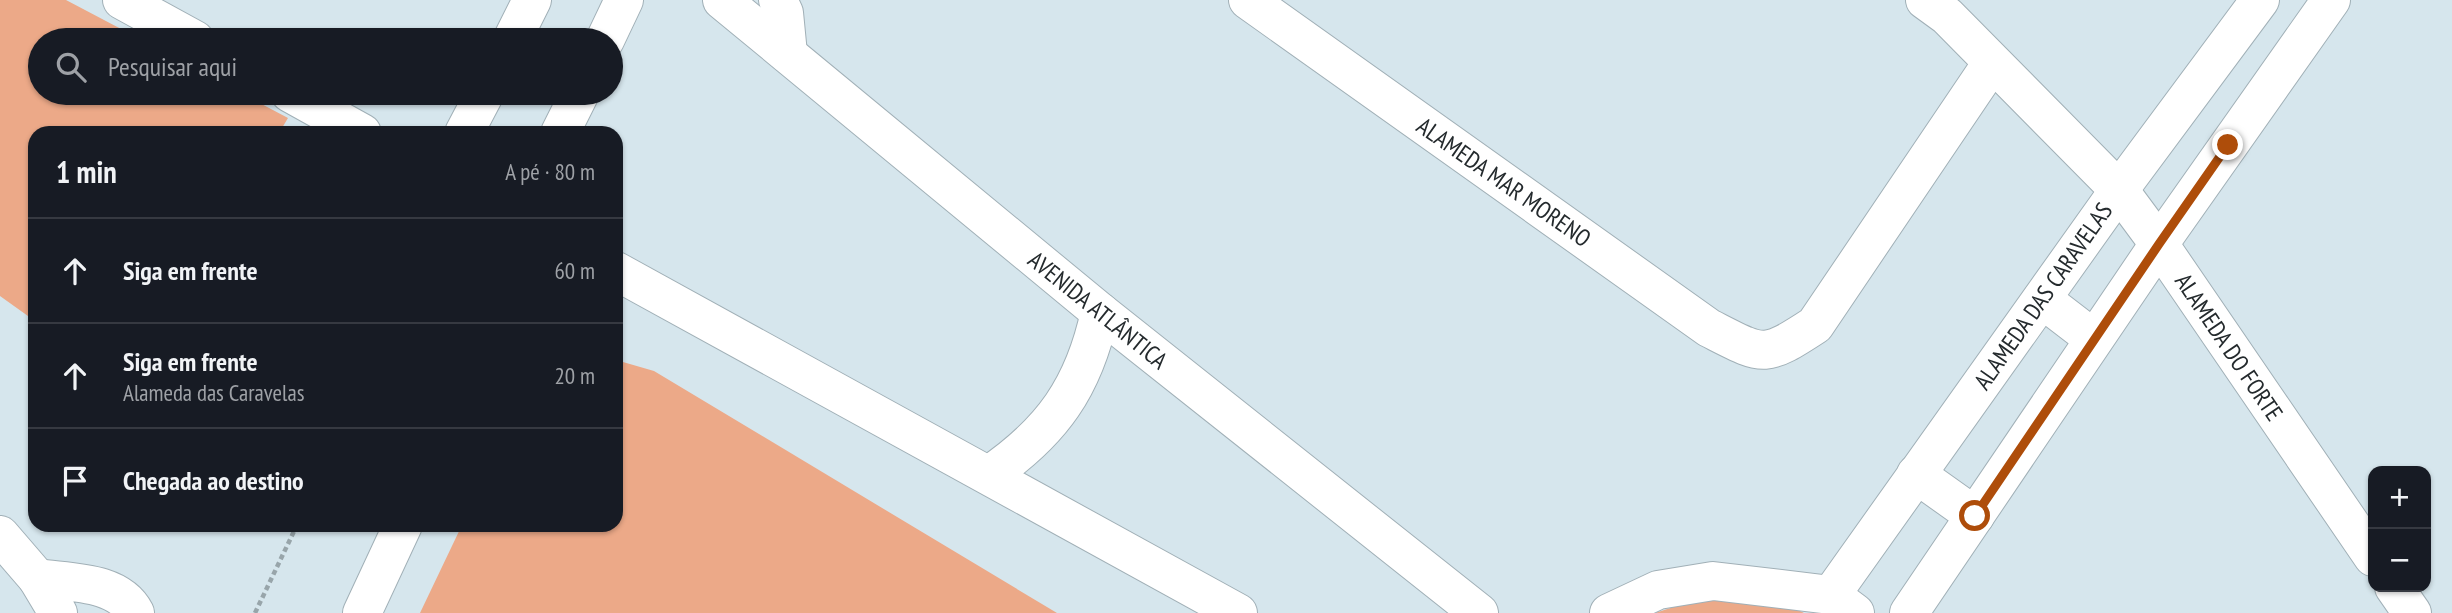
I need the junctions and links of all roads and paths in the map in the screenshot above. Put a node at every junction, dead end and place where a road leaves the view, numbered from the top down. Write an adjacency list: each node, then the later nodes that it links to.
1 (532, 0): 11 (street)
2 (624, 0): 12 (street)
3 (722, 0): 13 (street, AVENIDA ATLÂNTICA)
4 (778, 0): 13 (street)
5 (1248, 0): 14 (street, ALAMEDA MAR MORENO)
6 (1924, 0): 14 (street, ALAMEDA DO FORTE)
7 (2260, 0): 21 (street, ALAMEDA DAS CARAVELAS)
8 (2331, 0): 22 (street)
9 (140, 5): 10 (street)
10 (176, 28)
11 (518, 28)
12 (611, 28)
13 (788, 54): 25 (street, AVENIDA ATLÂNTICA)
14 (1992, 63): 21 (street, ALAMEDA DO FORTE)
15 (312, 105): 18 (street)
16 (479, 105): 19 (street)
17 (574, 105): 20 (street)
18 (349, 126)
19 (468, 126)
20 (564, 126)
21 (2119, 190): 22 (street, ALAMEDA DO FORTE); 24 (street, ALAMEDA DAS CARAVELAS)
22 (2159, 244): 26 (street); 33 (street, ALAMEDA DO FORTE)
23 (623, 275): 28 (street)
24 (2042, 299): 26 (street); 27 (street, ALAMEDA DAS CARAVELAS)
25 (1100, 312): 28 (street); 42 (street, AVENIDA ATLÂNTICA)
26 (2094, 340): 29 (street)
27 (1916, 474): 29 (street); 36 (street, ALAMEDA DAS CARAVELAS)
28 (989, 475): 41 (street)
29 (1975, 516): 44 (street)
30 (294, 532): 39 (path)
31 (400, 532): 40 (street)
32 (0, 535): 34 (street)
33 (2368, 550)
34 (37, 579): 37 (street); 38 (street)
35 (2397, 592): 45 (street)
36 (1843, 604): 43 (street)
37 (58, 613)
38 (135, 613)
39 (255, 613)
40 (362, 613)
41 (1238, 613)
42 (1479, 613)
43 (1609, 613)
44 (1909, 613)
45 (2412, 613)

